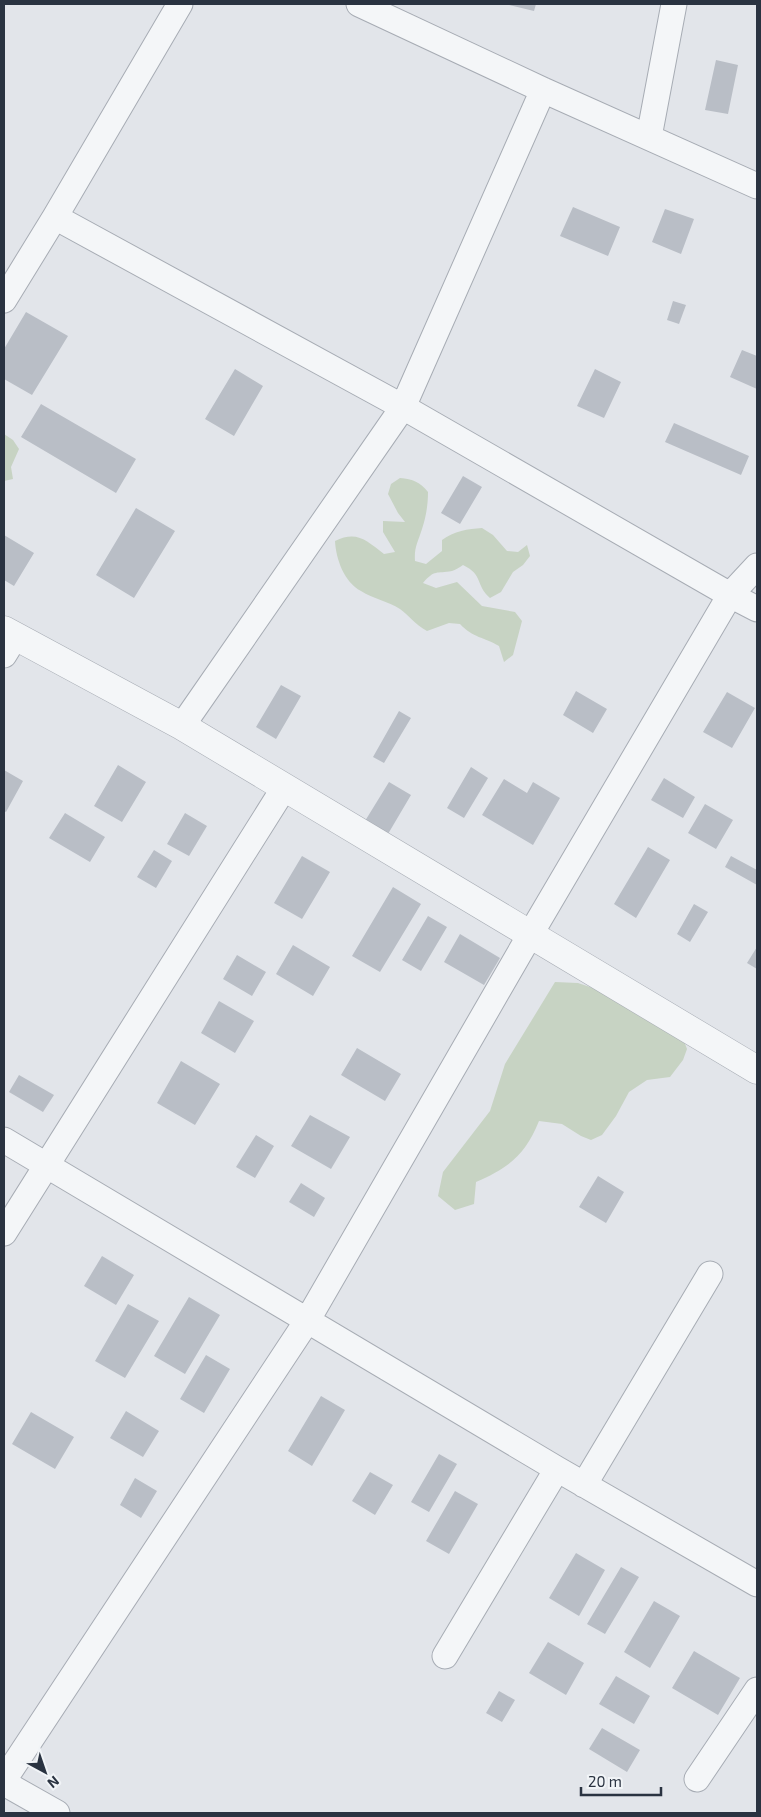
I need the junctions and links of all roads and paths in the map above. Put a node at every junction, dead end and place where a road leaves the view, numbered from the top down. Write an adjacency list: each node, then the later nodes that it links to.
1 (180, 4): 7 (street)
2 (359, 4): 4 (street)
3 (674, 4): 5 (street)
4 (543, 90): 5 (street); 9 (street)
5 (649, 137): 6 (street)
6 (757, 186)
7 (56, 217): 8 (street); 9 (street)
8 (4, 300)
9 (403, 407): 11 (street); 14 (street)
10 (757, 566): 11 (street)
11 (730, 595): 12 (street); 16 (street)
12 (757, 609)
13 (8, 641): 14 (street)
14 (182, 726): 15 (street)
15 (284, 788): 16 (street); 19 (street)
16 (530, 935): 17 (street); 22 (street)
17 (757, 1070)
18 (4, 1140): 19 (street)
19 (46, 1166): 20 (street); 22 (street)
20 (4, 1233)
21 (710, 1274): 24 (street)
22 (307, 1321): 23 (street); 29 (street)
23 (557, 1469): 24 (street); 26 (street)
24 (584, 1485): 25 (street)
25 (757, 1584)
26 (445, 1656)
27 (757, 1690): 28 (street)
28 (697, 1779)
29 (4, 1782): 30 (street)
30 (57, 1813)

